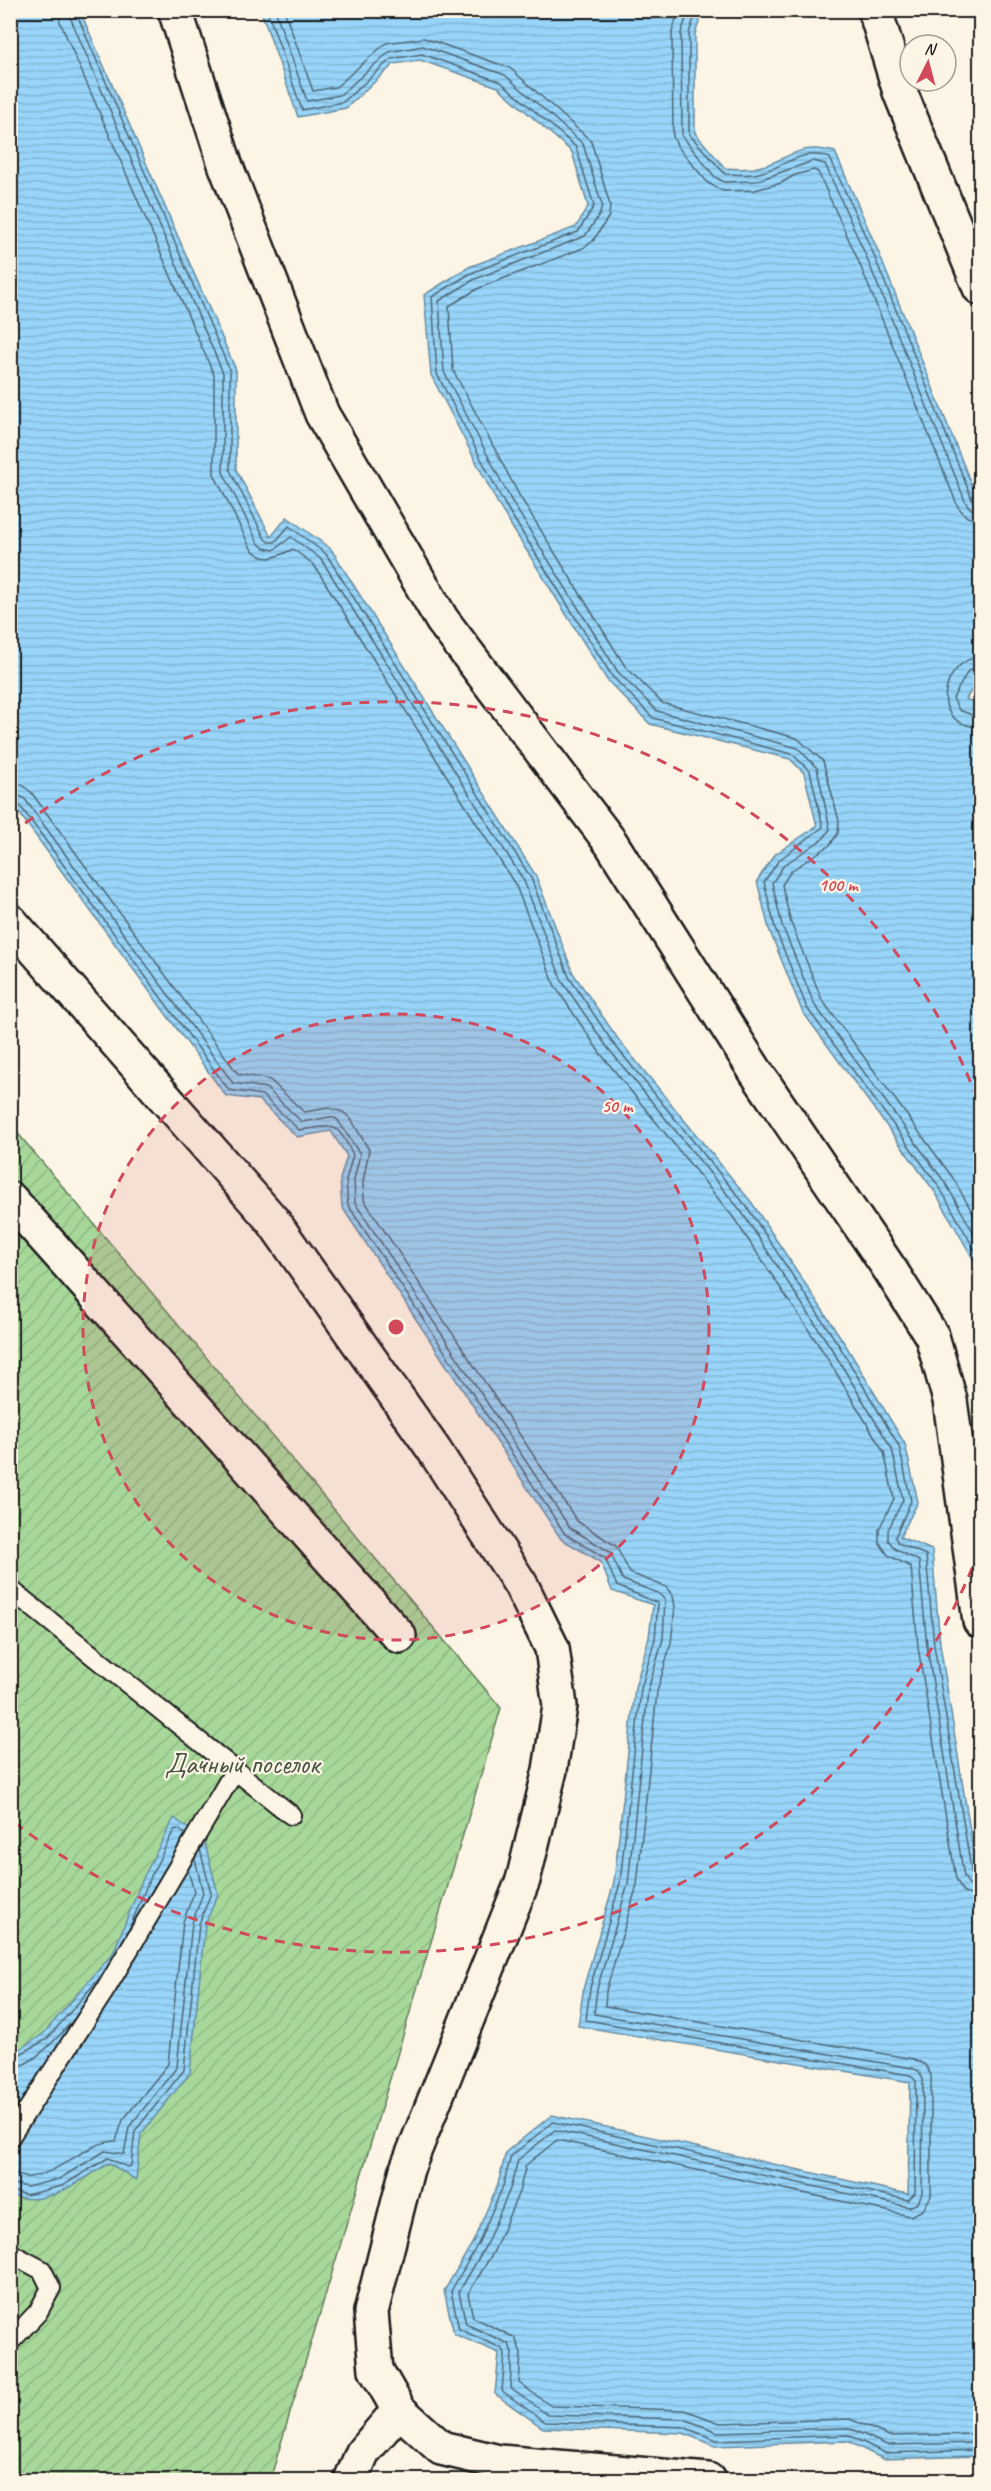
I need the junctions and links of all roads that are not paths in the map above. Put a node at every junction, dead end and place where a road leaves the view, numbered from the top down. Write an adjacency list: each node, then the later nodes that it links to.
1 (175, 10): 7 (street)
2 (875, 10): 3 (street)
3 (981, 288)
4 (10, 921): 14 (street)
5 (10, 1199): 8 (street)
6 (10, 1589): 9 (lane)
7 (981, 1621)
8 (399, 1636)
9 (235, 1770): 10 (lane); 11 (lane)
10 (291, 1815)
11 (10, 2138)
12 (10, 2253): 13 (lane)
13 (10, 2342)
14 (399, 2410): 15 (street); 16 (street)
15 (351, 2481)
16 (708, 2481)

